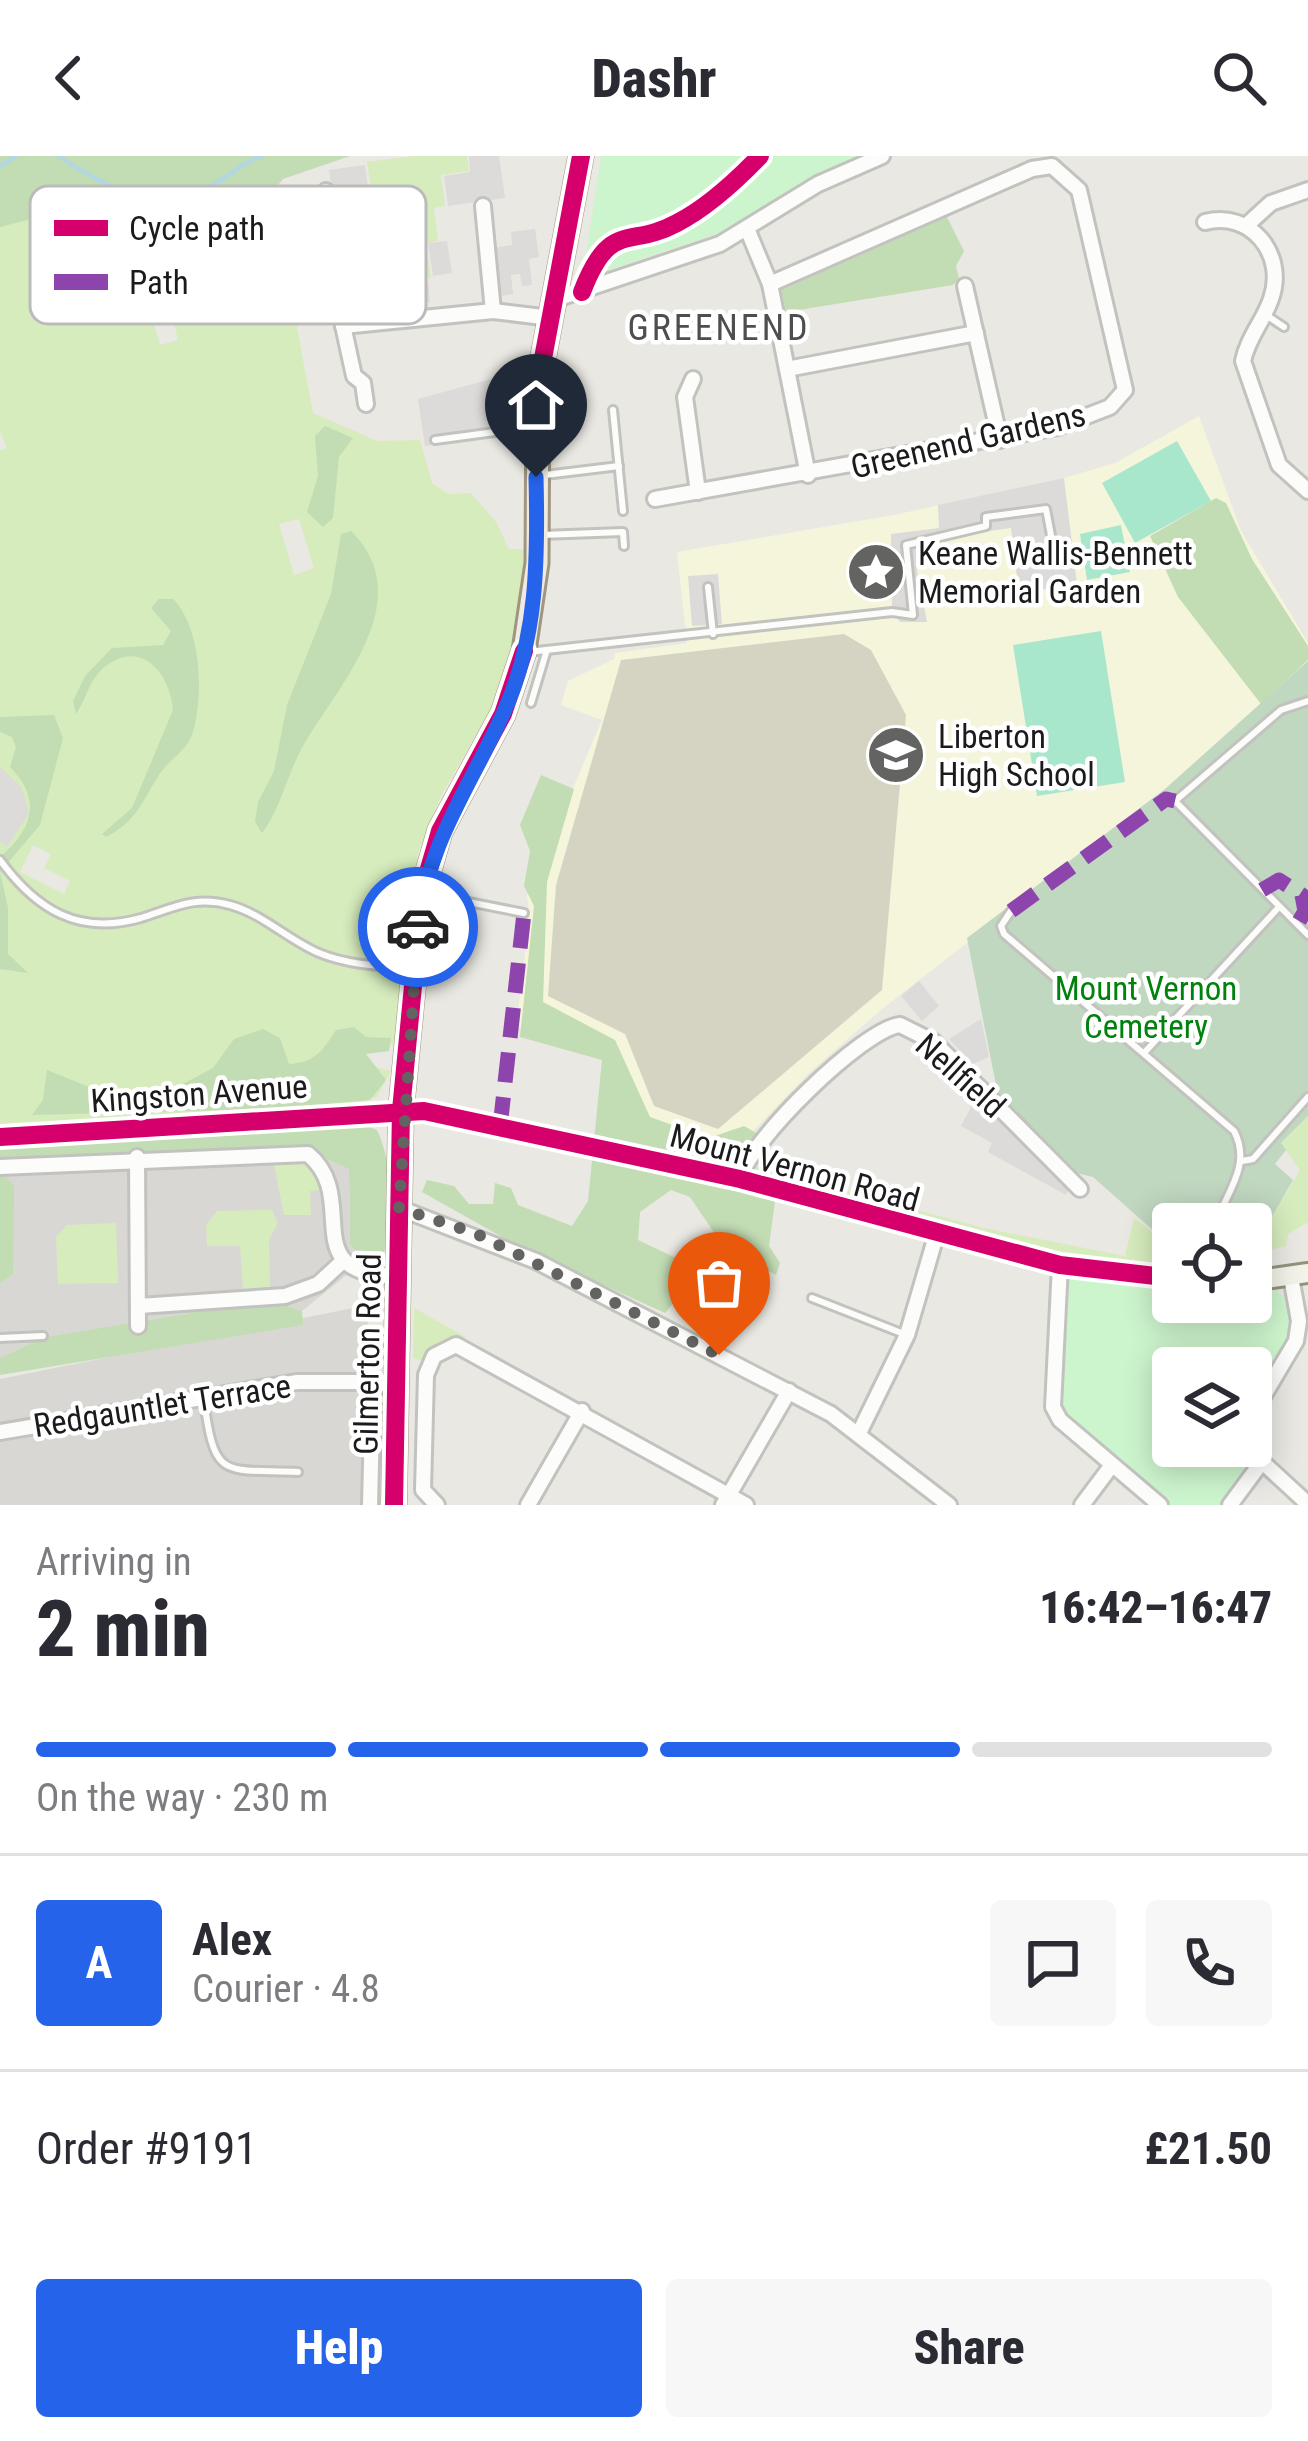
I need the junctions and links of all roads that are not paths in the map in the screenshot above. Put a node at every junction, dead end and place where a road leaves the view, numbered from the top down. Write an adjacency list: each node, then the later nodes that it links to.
1 (581, 156): 10 (main road, Gilmerton Road)
2 (882, 156): 7 (street)
3 (1308, 190): 6 (street)
4 (483, 206): 11 (street)
5 (1205, 222): 6 (street)
6 (1248, 224): 12 (street)
7 (748, 231): 8 (street, Greenend Gardens); 10 (street)
8 (770, 284): 18 (street, Greenend Gardens); 24 (street, Greenend Gardens)
9 (965, 286): 17 (street)
10 (554, 309): 11 (street); 22 (main road, Gilmerton Road)
11 (493, 311): 13 (street)
12 (1263, 313): 16 (lane); 28 (street)
13 (426, 318)
14 (363, 324): 15 (street)
15 (343, 326): 20 (street)
16 (1284, 327)
17 (976, 333): 18 (street); 24 (street)
18 (787, 369): 26 (street, Greenend Gardens)
19 (693, 379): 29 (street)
20 (366, 404)
21 (613, 410): 25 (lane)
22 (536, 426): 23 (lane); 27 (main road, Gilmerton Road)
23 (435, 440)
24 (1000, 440): 26 (street, Greenend Gardens)
25 (619, 466): 27 (lane); 31 (lane)
26 (808, 475): 29 (street)
27 (536, 477): 32 (main road, Gilmerton Road)
28 (1308, 491)
29 (698, 492): 30 (street)
30 (655, 499)
31 (623, 511)
32 (537, 535): 33 (lane); 37 (main road, Gilmerton Road)
33 (624, 545)
34 (1056, 562): 36 (lane)
35 (708, 587): 36 (lane)
36 (713, 634): 37 (lane)
37 (535, 652): 39 (lane); 41 (main road, Gilmerton Road)
38 (1308, 701): 42 (lane)
39 (531, 703)
40 (0, 860): 46 (lane)
41 (422, 892): 44 (lane); 46 (main road, Gilmerton Road)
42 (1279, 907): 45 (lane); 47 (lane)
43 (1011, 911): 47 (lane)
44 (524, 913)
45 (1308, 934)
46 (414, 969): 49 (main road, Gilmerton Road)
47 (1144, 1053): 52 (lane)
48 (1308, 1096): 52 (lane)
49 (401, 1110): 50 (street, Kingston Avenue); 54 (street, Mount Vernon Road); 57 (main road, Gilmerton Road)
50 (0, 1137)
51 (137, 1157): 53 (street); 59 (street); 65 (street)
52 (1242, 1161): 56 (lane)
53 (0, 1167)
54 (740, 1179): 55 (street, Nellfield); 58 (street, Mount Vernon Road)
55 (1080, 1189)
56 (1224, 1203)
57 (399, 1208): 62 (main road, Gilmerton Road); 73 (street)
58 (936, 1236): 60 (street, Mount Vernon Road); 67 (street)
59 (343, 1261): 62 (street); 65 (street)
60 (1060, 1265): 63 (street, Mount Vernon Road); 78 (street)
61 (1299, 1275): 72 (street)
62 (398, 1276): 71 (main road, Gilmerton Road)
63 (1152, 1276)
64 (812, 1298): 67 (lane)
65 (139, 1306): 66 (street)
66 (138, 1326)
67 (907, 1335): 77 (street)
68 (43, 1336): 69 (lane)
69 (0, 1338)
70 (373, 1382): 71 (street, Redgauntlet Terrace); 74 (street, Redgauntlet Terrace); 84 (street, Gilmerton Road)
71 (397, 1382): 85 (main road, Gilmerton Road)
72 (1272, 1382)
73 (789, 1391): 77 (street); 82 (street)
74 (203, 1397): 76 (street, Redgauntlet Terrace); 81 (lane)
75 (582, 1411): 82 (street); 86 (street); 87 (street)
76 (0, 1432)
77 (859, 1432): 89 (street)
78 (1112, 1465): 90 (street); 91 (street)
79 (1257, 1467): 92 (street)
80 (1267, 1467): 83 (street)
81 (298, 1472)
82 (726, 1500): 88 (street)
83 (1308, 1504)
84 (370, 1505)
85 (394, 1505)
86 (436, 1505)
87 (528, 1505)
88 (746, 1505)
89 (949, 1505)
90 (1082, 1505)
91 (1160, 1505)
92 (1230, 1505)

